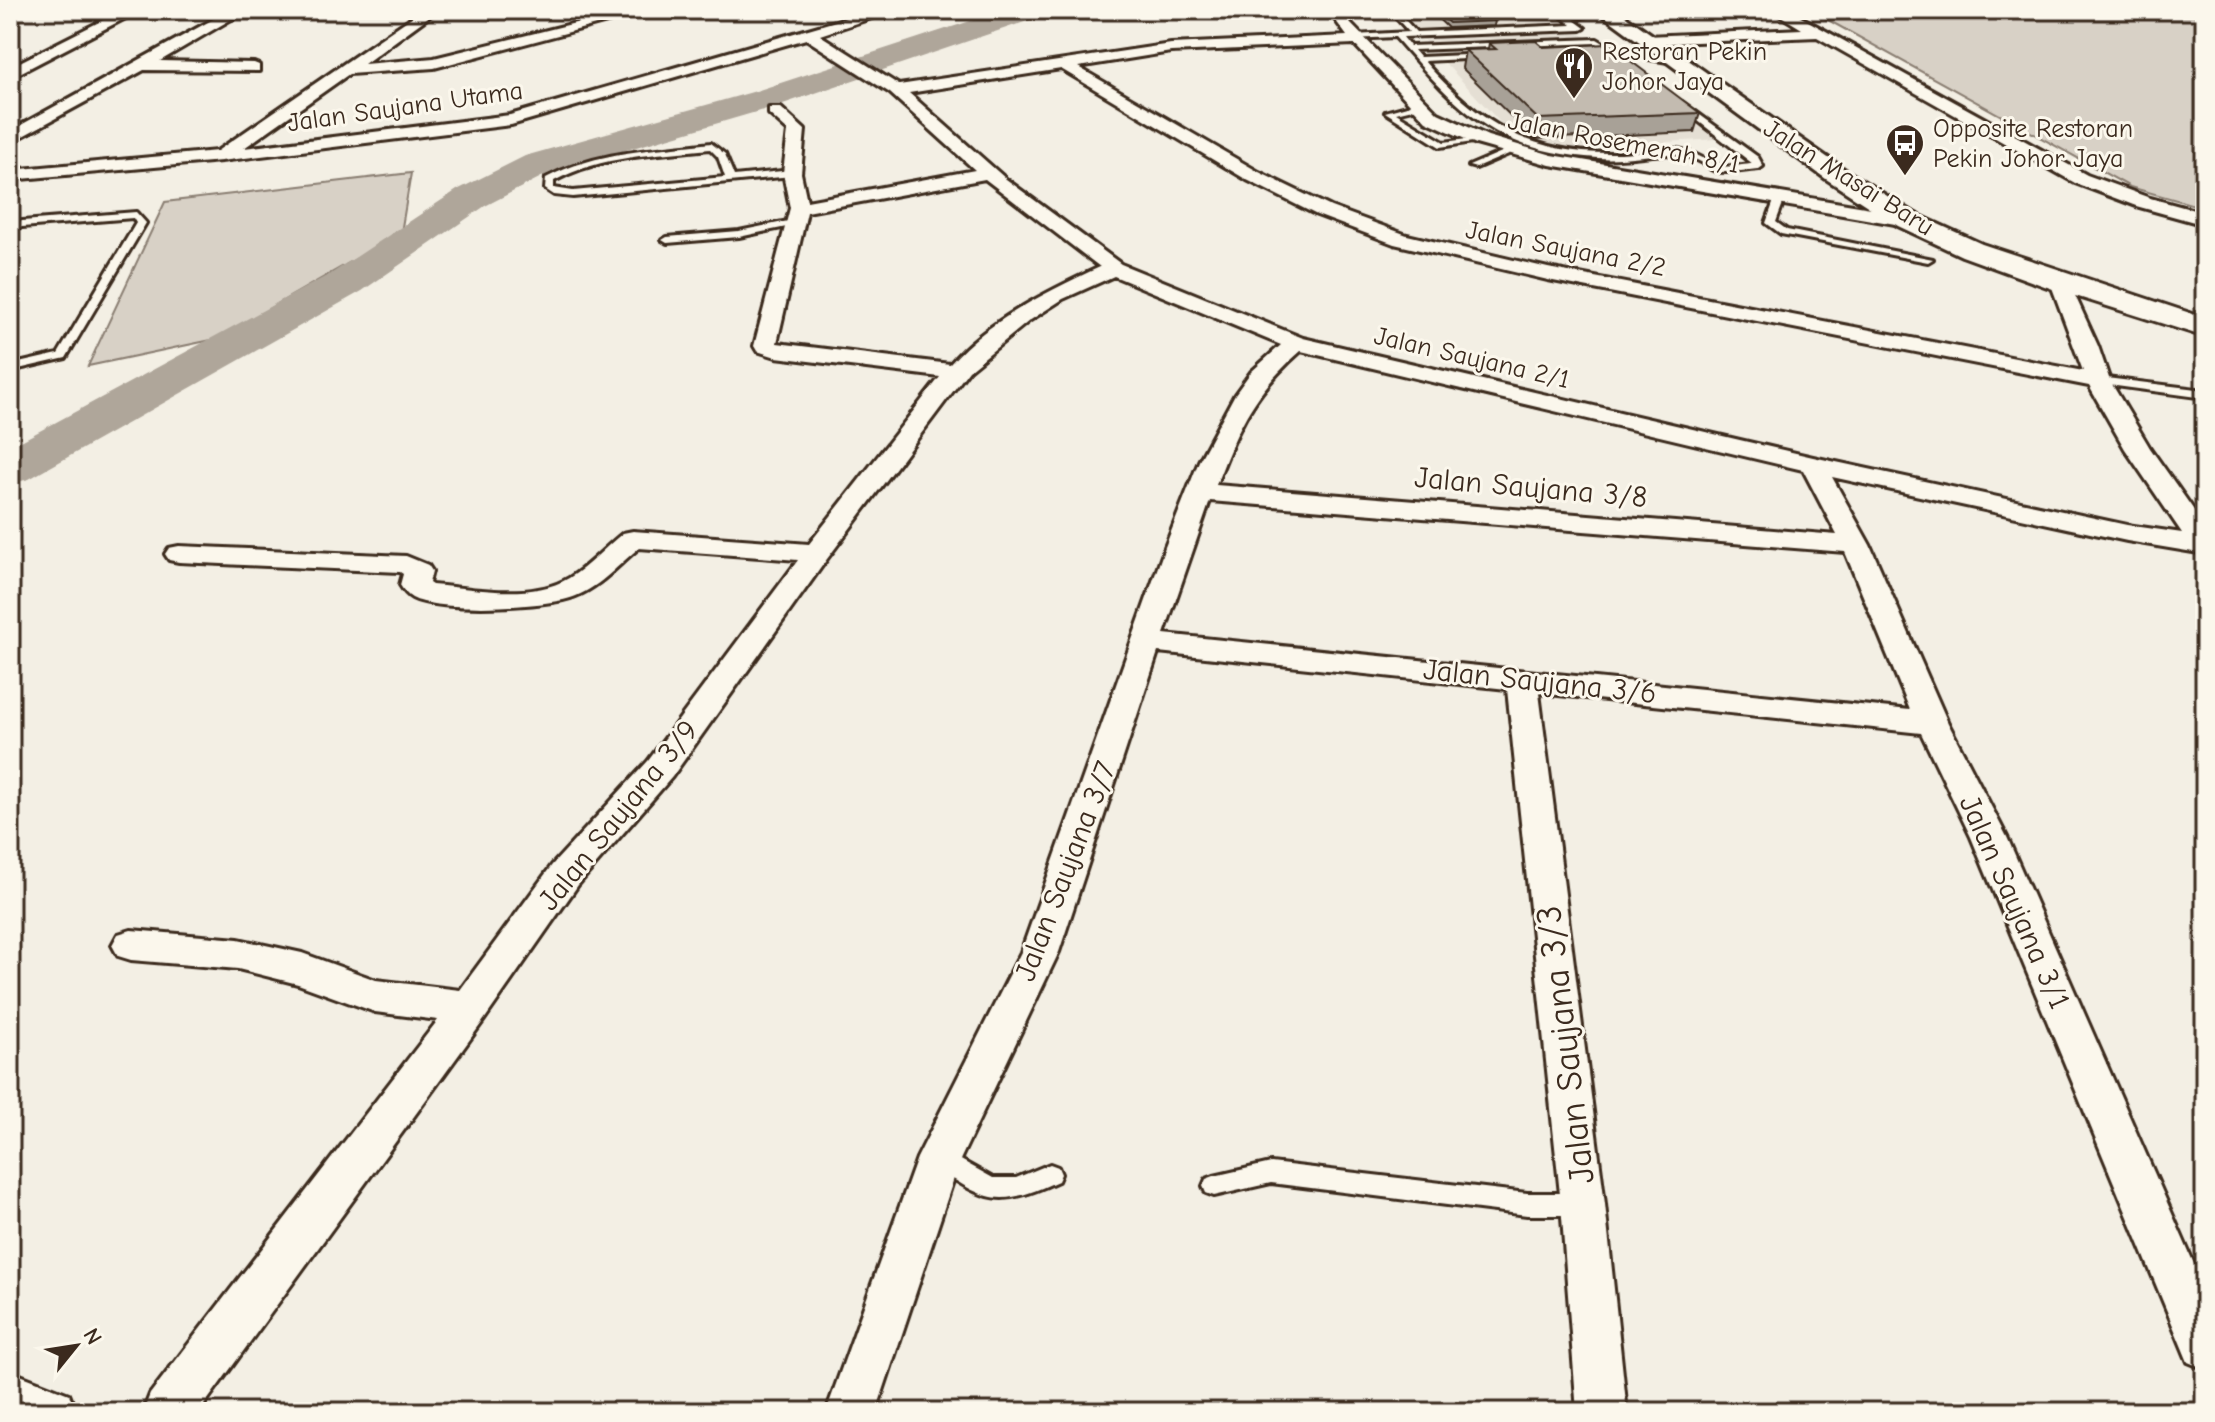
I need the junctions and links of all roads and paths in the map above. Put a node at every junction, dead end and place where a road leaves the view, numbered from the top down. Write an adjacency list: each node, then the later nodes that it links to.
1 (134, 10): 34 (street)
2 (240, 10): 30 (street)
3 (431, 10): 33 (street)
4 (542, 10): 13 (street)
5 (645, 10): 13 (street)
6 (889, 10): 18 (street, Jalan Saujana Utama)
7 (1335, 10): 22 (street, Jalan Rosemerah 8/1)
8 (1392, 10): 20 (lane)
9 (1556, 10): 14 (lane)
10 (1591, 10): 14 (lane)
11 (1605, 10): 21 (main road, Jalan Masai Baru)
12 (1778, 10): 15 (street)
13 (616, 17): 33 (street)
14 (1568, 19): 16 (lane)
15 (1801, 24): 17 (street); 21 (street)
16 (1579, 27): 20 (lane); 23 (lane)
17 (1818, 33): 21 (street); 52 (street)
18 (809, 34): 35 (street, Jalan Saujana 2/1); 42 (street, Jalan Saujana Utama)
19 (1397, 35): 20 (lane); 22 (lane); 24 (lane)
20 (1415, 35)
21 (1652, 35): 25 (lane); 53 (main road, Jalan Masai Baru); 59 (main road, Jalan Masai Baru)
22 (1356, 38): 29 (street); 37 (street, Jalan Rosemerah 8/1)
23 (1597, 41): 24 (lane); 25 (lane)
24 (1408, 48): 28 (lane)
25 (1610, 50): 26 (lane); 32 (lane)
26 (1547, 53)
27 (1499, 56): 28 (lane)
28 (1419, 59): 44 (lane)
29 (1061, 63): 35 (street); 64 (street, Jalan Saujana 2/2)
30 (142, 65): 31 (street); 39 (street)
31 (254, 68)
32 (1634, 68)
33 (355, 69): 42 (street)
34 (10, 73)
35 (896, 90): 46 (street, Jalan Saujana 2/1)
36 (1671, 96): 44 (lane)
37 (1418, 105): 40 (street, Jalan Rosemerah 8/1); 40 (lane)
38 (775, 111): 45 (street)
39 (10, 138)
40 (1482, 140): 41 (street, Jalan Rosemerah 8/1)
41 (1514, 150): 43 (lane); 49 (street, Jalan Rosemerah 8/1)
42 (228, 151): 47 (street, Jalan Saujana Utama)
43 (1473, 166)
44 (1717, 169): 49 (lane)
45 (792, 173): 48 (lane); 51 (street)
46 (989, 173): 51 (street); 57 (street, Jalan Saujana 2/1)
47 (10, 175)
48 (730, 180): 48 (lane)
49 (1708, 186): 50 (street, Jalan Rosemerah 8/1)
50 (1780, 198): 53 (street, Jalan Rosemerah 8/1); 56 (lane)
51 (796, 215): 55 (lane); 63 (street)
52 (2205, 219)
53 (1907, 220): 58 (main road, Jalan Masai Baru)
54 (10, 225): 62 (lane)
55 (667, 240)
56 (1928, 259)
57 (1114, 268): 61 (street, Jalan Saujana 2/1); 63 (street, Jalan Saujana 3/9)
58 (2060, 282): 60 (main road, Jalan Masai Baru); 64 (street)
59 (2205, 312)
60 (2205, 328)
61 (1296, 343): 66 (street, Jalan Saujana 2/1); 67 (street, Jalan Saujana 3/7)
62 (10, 368)
63 (956, 372): 70 (street, Jalan Saujana 3/9)
64 (2098, 381): 65 (lane); 69 (street)
65 (2205, 394)
66 (1813, 465): 68 (street, Jalan Saujana 3/1); 69 (street, Jalan Saujana 2/1)
67 (1201, 492): 68 (street, Jalan Saujana 3/8); 72 (street, Jalan Saujana 3/7)
68 (1856, 545): 74 (street, Jalan Saujana 3/1)
69 (2204, 545)
70 (817, 553): 71 (street); 76 (street, Jalan Saujana 3/9)
71 (179, 554)
72 (1149, 642): 73 (street, Jalan Saujana 3/6); 77 (street, Jalan Saujana 3/7)
73 (1522, 679): 74 (street, Jalan Saujana 3/6); 80 (street, Jalan Saujana 3/3)
74 (1932, 723): 81 (street, Jalan Saujana 3/1)
75 (131, 945): 76 (street)
76 (470, 1008): 84 (street, Jalan Saujana 3/9)
77 (939, 1158): 78 (lane); 85 (street, Jalan Saujana 3/7)
78 (1050, 1174)
79 (1214, 1186): 80 (lane)
80 (1583, 1204): 86 (street, Jalan Saujana 3/3)
81 (2205, 1345)
82 (10, 1396): 83 (street)
83 (51, 1412)
84 (168, 1412)
85 (851, 1412)
86 (1602, 1412)

